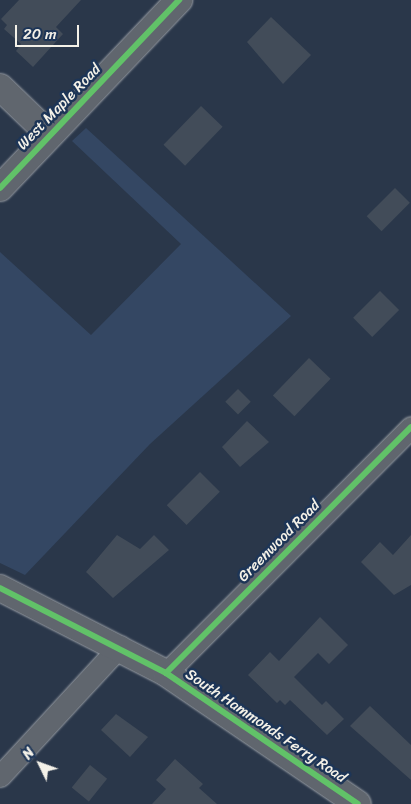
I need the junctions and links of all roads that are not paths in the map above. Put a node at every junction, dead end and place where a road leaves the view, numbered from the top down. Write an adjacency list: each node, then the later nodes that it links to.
1 (179, 0): 3 (street, West Maple Road)
2 (0, 87): 3 (street)
3 (50, 134): 4 (street, West Maple Road)
4 (0, 188)
5 (411, 427): 8 (street, Greenwood Road)
6 (0, 588): 7 (street, South Hammonds Ferry Road)
7 (120, 646): 8 (street, South Hammonds Ferry Road); 9 (street)
8 (166, 673): 10 (street, South Hammonds Ferry Road)
9 (0, 776)
10 (358, 804)

